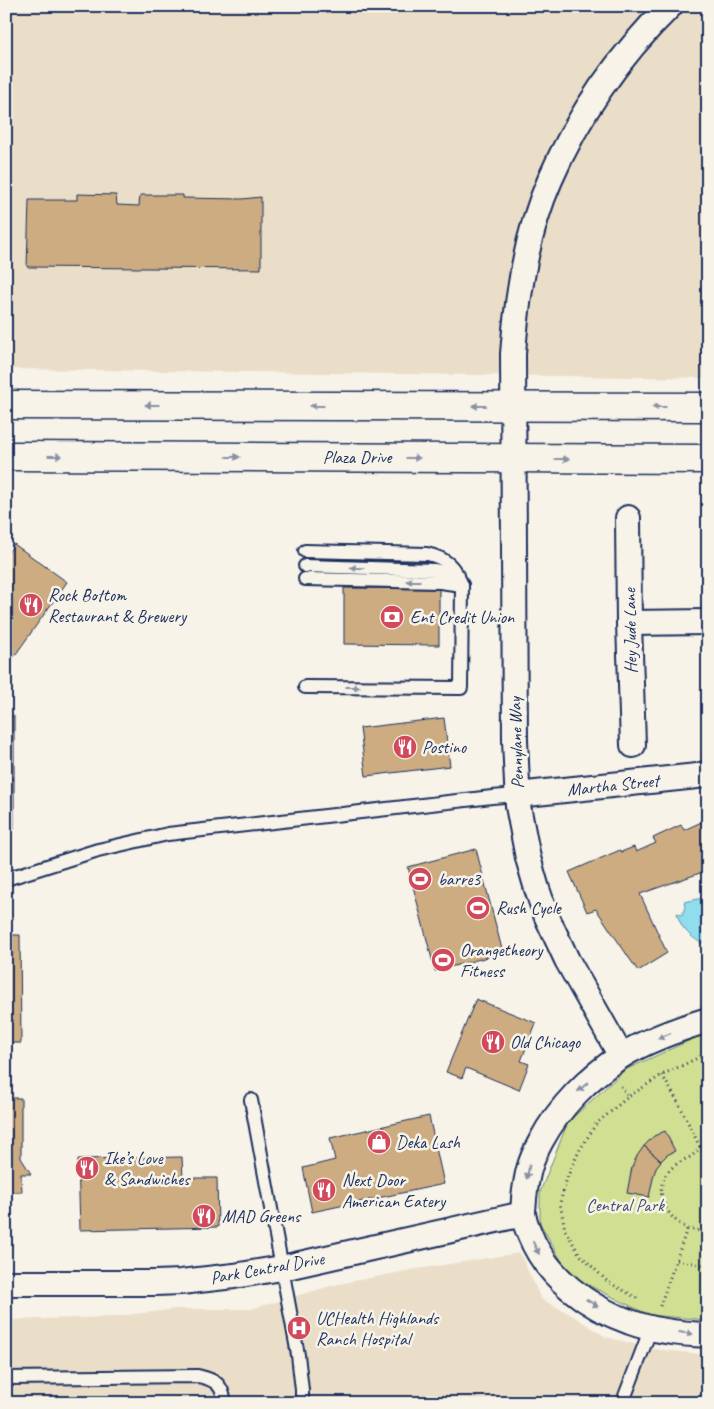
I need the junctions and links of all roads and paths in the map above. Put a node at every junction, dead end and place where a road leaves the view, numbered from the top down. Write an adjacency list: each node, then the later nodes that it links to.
1 (670, 6): 3 (street, Pennylane Way)
2 (6, 405): 3 (street, one-way to 2)
3 (513, 406): 4 (street, one-way to 3); 6 (street, Pennylane Way)
4 (708, 407)
5 (6, 456): 6 (street, Plaza Drive, one-way to 6)
6 (513, 458): 7 (street, Plaza Drive, one-way to 7); 17 (street, Pennylane Way)
7 (708, 459)
8 (628, 518): 13 (street, Hey Jude Lane)
9 (305, 550): 11 (lane)
10 (305, 572): 11 (lane, one-way to 10)
11 (460, 580): 14 (lane, one-way to 11)
12 (708, 622): 13 (street)
13 (629, 623): 15 (street, Hey Jude Lane)
14 (304, 686)
15 (633, 744)
16 (708, 773): 17 (street, Martha Street)
17 (517, 795): 18 (lane); 21 (street, Pennylane Way)
18 (6, 880)
19 (708, 1020): 21 (street, one-way to 21)
20 (708, 1053): 22 (path)
21 (621, 1056): 29 (street, one-way to 29)
22 (662, 1074): 24 (path); 27 (path)
23 (621, 1086): 24 (path)
24 (628, 1097): 36 (path)
25 (251, 1100): 34 (lane)
26 (708, 1144): 27 (path)
27 (700, 1147): 28 (path); 30 (path)
28 (708, 1154)
29 (523, 1214): 34 (street, Park Central Drive); 39 (street, one-way to 39)
30 (687, 1229): 31 (path); 32 (path)
31 (708, 1229)
32 (677, 1260): 33 (path); 39 (path)
33 (708, 1266)
34 (282, 1268): 35 (street, Park Central Drive); 43 (lane)
35 (6, 1283)
36 (640, 1300)
37 (654, 1304): 39 (path)
38 (668, 1308): 39 (path)
39 (656, 1317): 40 (street, one-way to 40); 44 (lane)
40 (708, 1335)
41 (6, 1378): 42 (lane)
42 (225, 1403)
43 (302, 1403)
44 (627, 1403)

